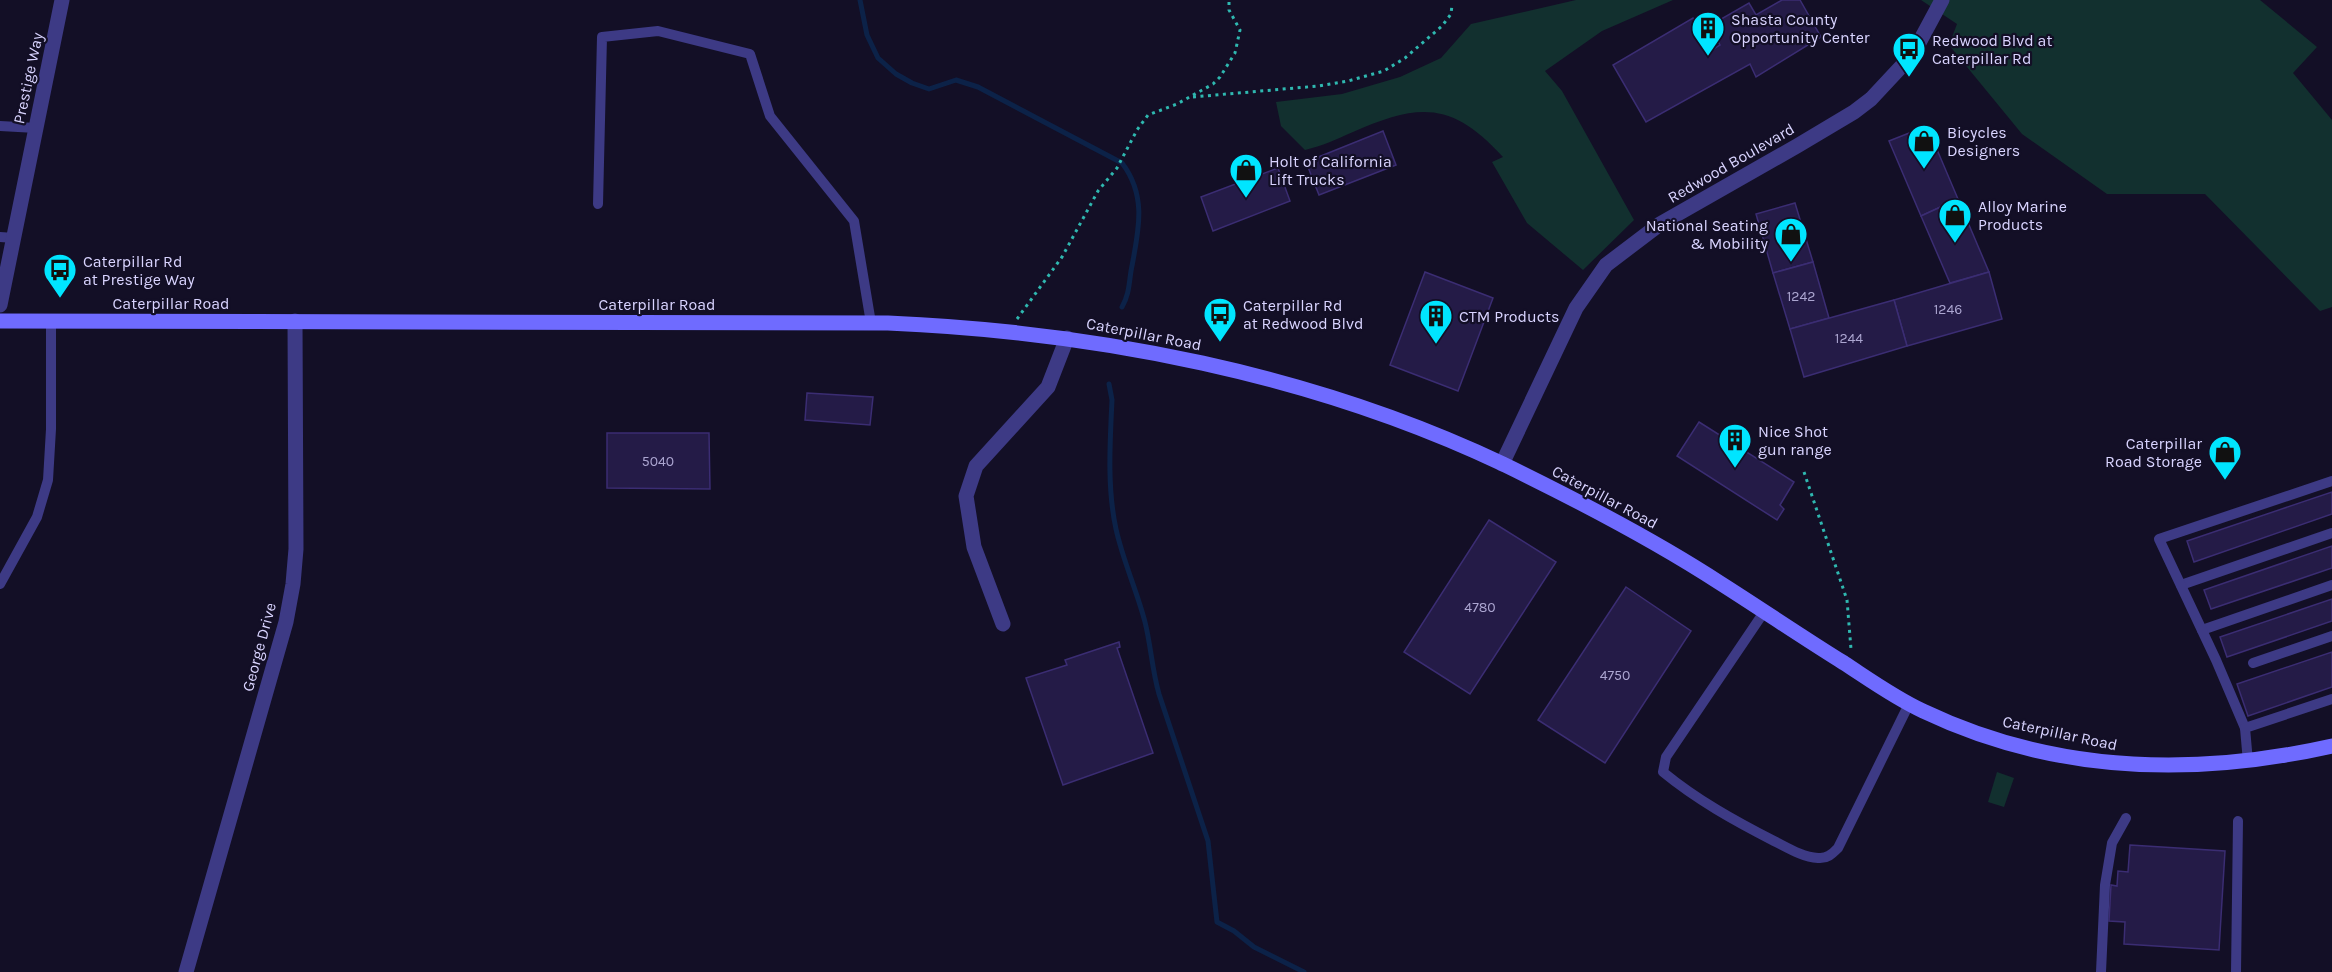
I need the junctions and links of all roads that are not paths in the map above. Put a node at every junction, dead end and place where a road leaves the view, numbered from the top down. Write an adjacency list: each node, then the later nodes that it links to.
1 (62, 0): 4 (street, Prestige Way)
2 (1942, 0): 13 (street, Redwood Boulevard)
3 (0, 126): 4 (lane)
4 (36, 128): 6 (street, Prestige Way)
5 (598, 204): 11 (lane)
6 (7, 238): 7 (street, Prestige Way)
7 (0, 305)
8 (0, 321): 9 (street, Caterpillar Road)
9 (51, 321): 10 (street, Caterpillar Road); 16 (lane)
10 (295, 321): 11 (street, Caterpillar Road); 32 (street, George Drive)
11 (871, 323): 12 (street, Caterpillar Road)
12 (1067, 338): 13 (street, Caterpillar Road); 20 (street)
13 (1502, 464): 19 (street, Caterpillar Road)
14 (2332, 481): 17 (lane)
15 (2332, 533): 17 (lane)
16 (0, 584)
17 (2181, 585): 21 (lane)
18 (2332, 585): 21 (lane)
19 (1764, 612): 25 (street, Caterpillar Road); 25 (lane)
20 (1003, 624)
21 (2202, 630): 26 (lane)
22 (2332, 636): 23 (lane)
23 (2253, 663)
24 (2332, 699): 26 (lane)
25 (1909, 704): 28 (street, Caterpillar Road)
26 (2245, 728): 28 (lane)
27 (2332, 746): 28 (street, Caterpillar Road)
28 (2248, 762)
29 (2126, 818): 33 (lane)
30 (2238, 821): 31 (lane)
31 (2235, 970)
32 (186, 972)
33 (2101, 972)

